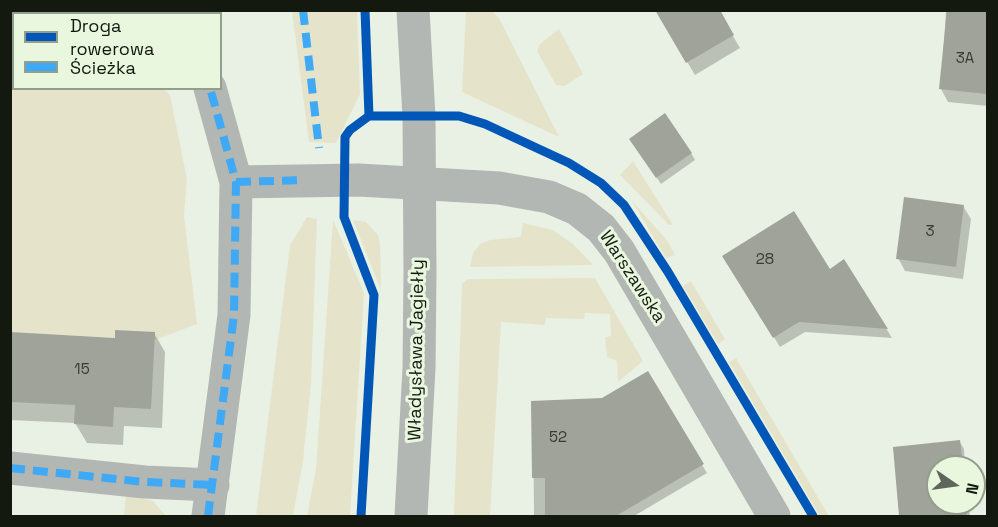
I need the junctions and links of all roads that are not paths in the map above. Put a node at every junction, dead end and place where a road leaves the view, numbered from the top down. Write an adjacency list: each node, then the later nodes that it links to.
1 (413, 10): 4 (street)
2 (211, 90): 3 (street)
3 (236, 182): 4 (street, Warszawska); 6 (street)
4 (420, 184): 7 (street, Władysława Jagiełły); 8 (street, Warszawska)
5 (10, 468): 6 (street)
6 (210, 501)
7 (411, 516)
8 (774, 516)

